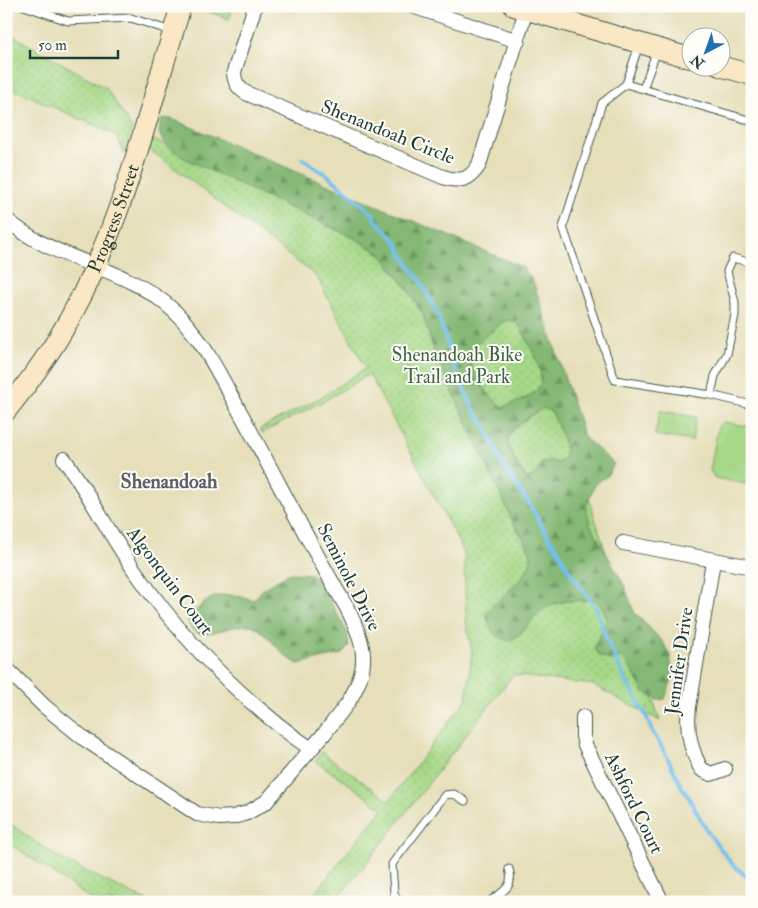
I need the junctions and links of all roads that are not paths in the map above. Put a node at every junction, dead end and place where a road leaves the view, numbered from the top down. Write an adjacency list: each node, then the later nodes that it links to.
1 (24, 6): 6 (lane)
2 (180, 6): 6 (street, Progress Street)
3 (255, 6): 7 (street, Shenandoah Circle)
4 (412, 6): 7 (street)
5 (520, 8): 7 (street, Shenandoah Circle); 8 (street)
6 (173, 32): 17 (street, Progress Street)
7 (518, 41)
8 (649, 46): 9 (street); 12 (lane); 13 (lane)
9 (680, 55)
10 (730, 69): 11 (street)
11 (752, 75)
12 (626, 84): 13 (lane); 18 (lane)
13 (643, 90): 14 (lane)
14 (752, 121)
15 (6, 219): 17 (street, Seminole Drive)
16 (752, 263): 18 (lane)
17 (95, 265): 20 (street, Progress Street); 27 (street, Seminole Drive)
18 (711, 395): 19 (lane)
19 (752, 405)
20 (6, 411)
21 (64, 459): 27 (street, Algonquin Court)
22 (623, 543): 23 (street)
23 (713, 560): 24 (street); 28 (street, Jennifer Drive)
24 (752, 567)
25 (6, 668): 27 (street, Seminole Drive)
26 (583, 718): 33 (street, Ashford Court)
27 (311, 749)
28 (725, 769)
29 (465, 801): 31 (lane)
30 (509, 869): 32 (lane)
31 (398, 902)
32 (489, 902)
33 (662, 902)

